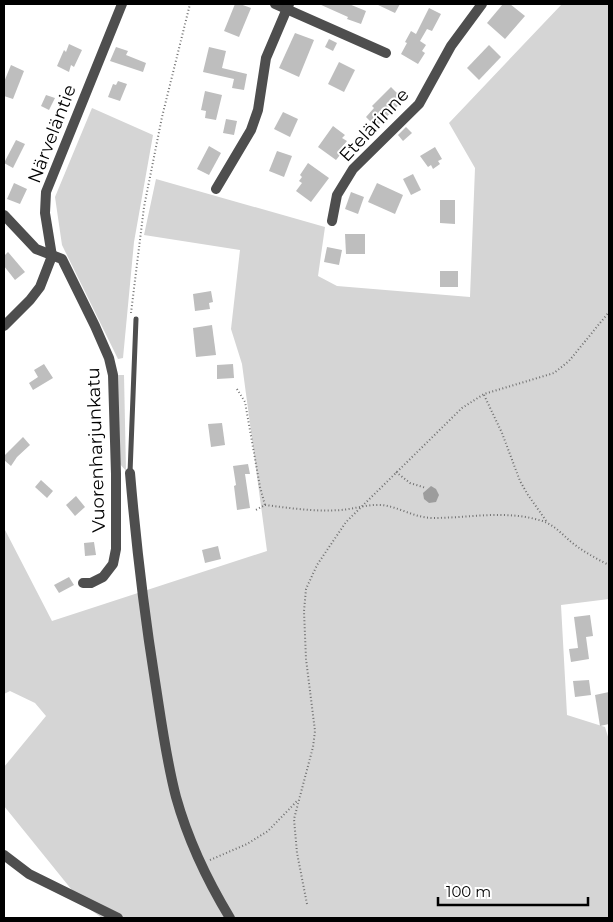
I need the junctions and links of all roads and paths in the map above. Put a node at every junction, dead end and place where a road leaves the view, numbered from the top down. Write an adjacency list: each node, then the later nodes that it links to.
1 (122, 4): 10 (street, Närveläntie)
2 (190, 4): 12 (path)
3 (275, 4): 5 (street)
4 (482, 4): 9 (street, Etelärinne)
5 (288, 6): 6 (street); 7 (street)
6 (386, 53)
7 (216, 188)
8 (4, 215): 10 (street, Vuorenharjunkatu)
9 (332, 221)
10 (52, 256): 13 (street); 24 (street, Vuorenharjunkatu)
11 (609, 312): 15 (path)
12 (133, 319): 17 (lane)
13 (4, 326)
14 (237, 389): 19 (path)
15 (484, 394): 16 (path); 22 (path)
16 (396, 472): 18 (path); 20 (path)
17 (130, 473): 27 (street)
18 (426, 488)
19 (265, 505): 20 (path); 21 (path)
20 (360, 507): 22 (path); 25 (path)
21 (254, 510)
22 (547, 522): 23 (path)
23 (609, 565)
24 (83, 583)
25 (300, 799): 27 (path); 28 (path)
26 (4, 855): 29 (street)
27 (200, 864): 30 (street)
28 (307, 904)
29 (118, 918)
30 (230, 918)

